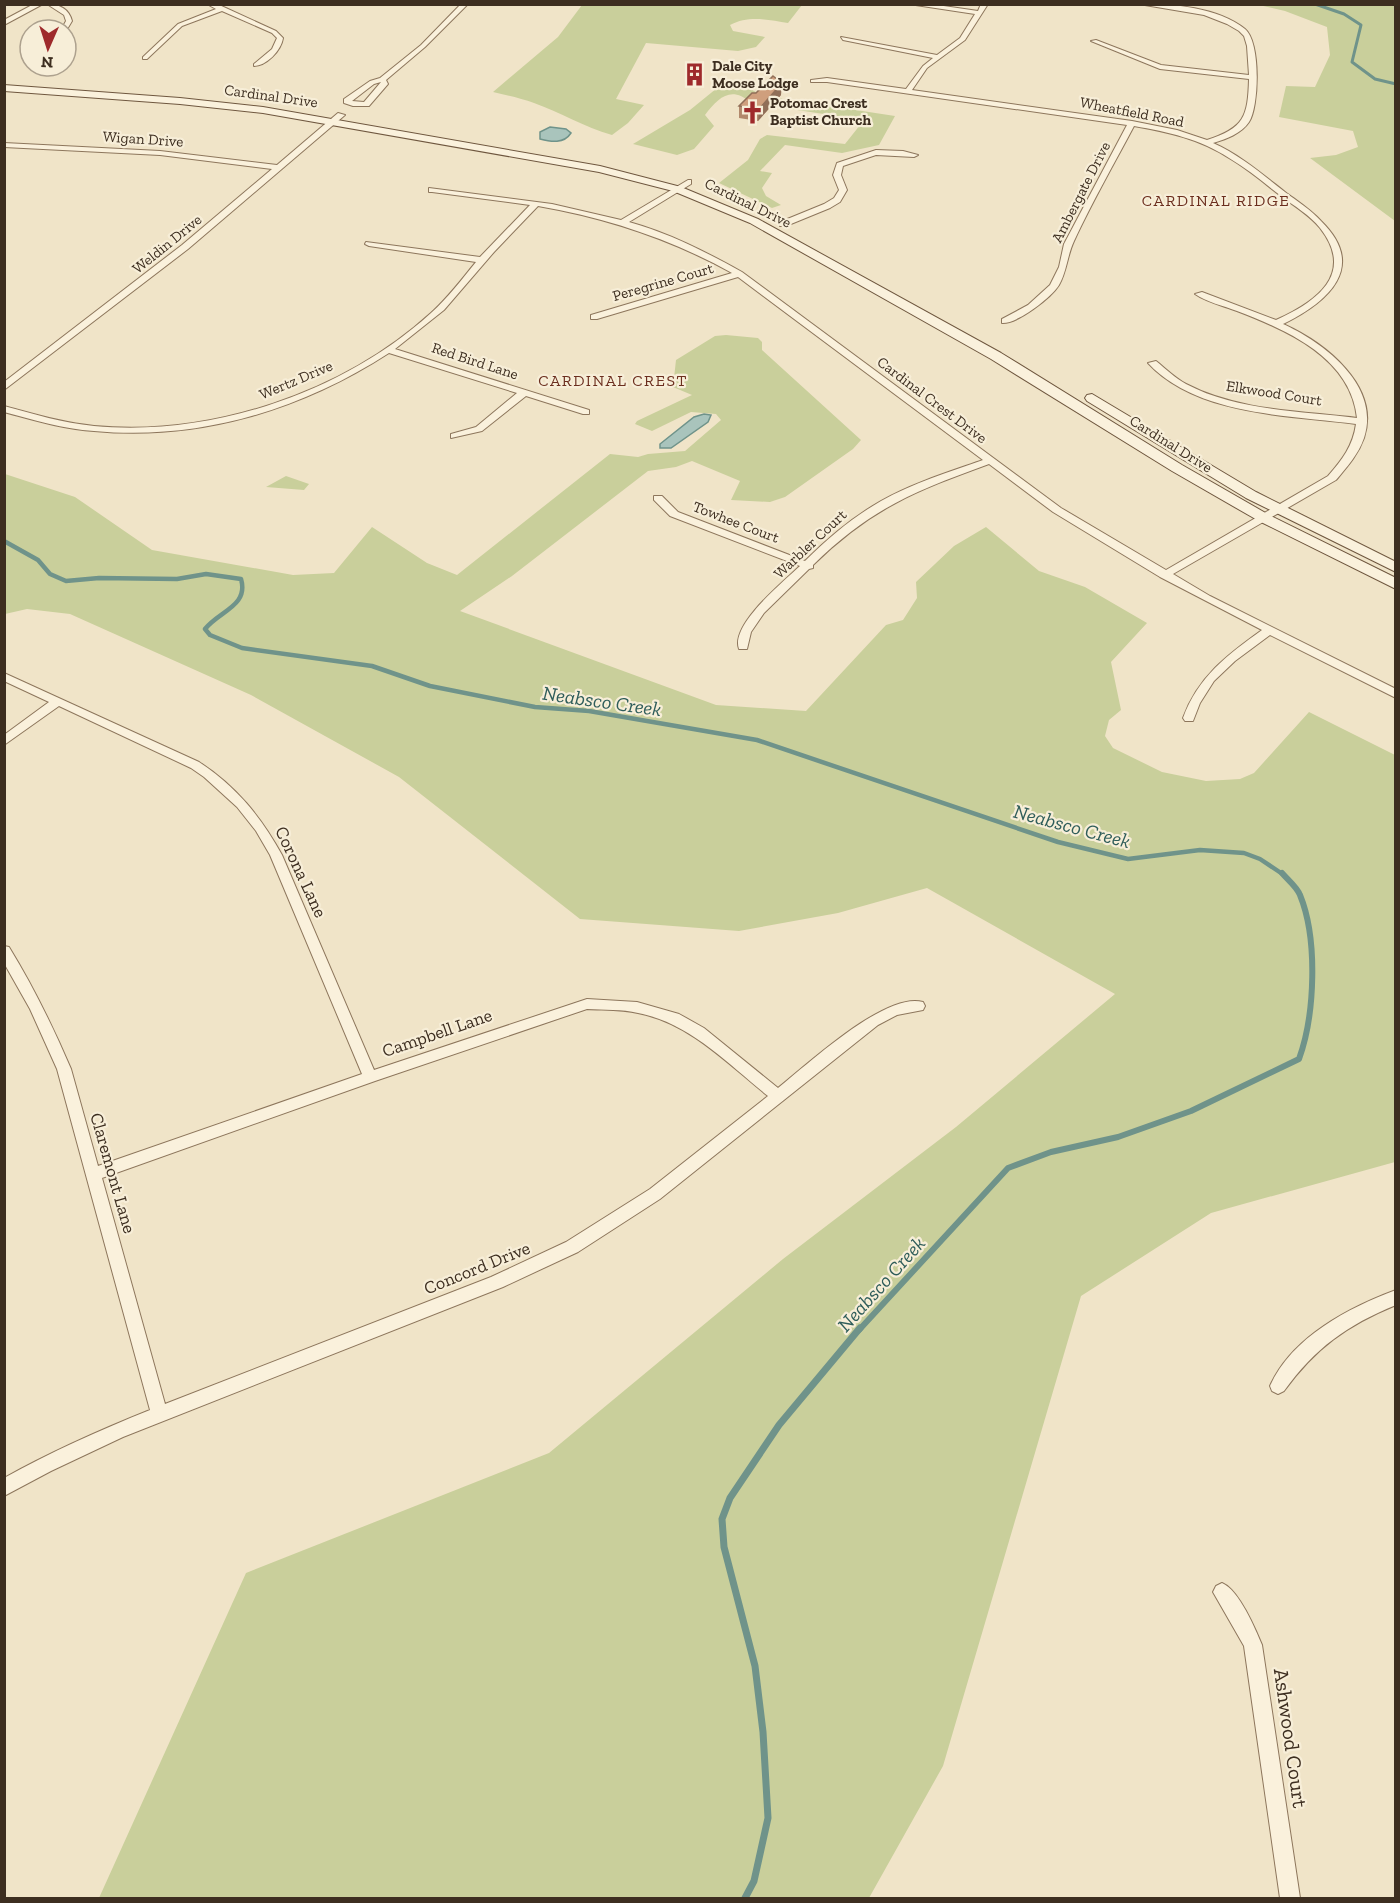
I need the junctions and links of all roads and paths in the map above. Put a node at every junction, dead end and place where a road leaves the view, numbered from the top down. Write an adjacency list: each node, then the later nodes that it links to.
1 (40, 4): 11 (street)
2 (50, 4): 10 (street)
3 (210, 4): 8 (street)
4 (465, 4): 18 (street)
5 (912, 4): 9 (street)
6 (985, 4): 9 (street)
7 (1142, 4): 17 (street)
8 (222, 9): 15 (street); 16 (street)
9 (980, 13): 14 (street)
10 (70, 18)
11 (4, 23)
12 (843, 38): 14 (street)
13 (1094, 41): 17 (street)
14 (938, 57): 22 (street)
15 (145, 58)
16 (256, 65)
17 (1251, 77): 25 (street)
18 (382, 80): 18 (street)
19 (813, 81): 22 (street, Wheatfield Road)
20 (4, 82): 23 (main road, Cardinal Drive)
21 (4, 88): 23 (main road, Cardinal Drive)
22 (908, 90): 24 (street, Wheatfield Road)
23 (338, 118): 28 (street, Weldin Drive); 29 (main road, Cardinal Drive)
24 (1132, 123): 25 (street, Wheatfield Road); 40 (street, Ambergate Drive)
25 (1206, 143): 41 (street, Wheatfield Road)
26 (4, 145): 28 (street, Wigan Drive)
27 (914, 155): 33 (street)
28 (279, 168): 46 (street, Weldin Drive)
29 (682, 186): 32 (street); 33 (main road, Cardinal Drive); 56 (main road, Cardinal Drive)
30 (432, 190): 31 (street, Cardinal Crest Drive)
31 (536, 204): 32 (street, Cardinal Crest Drive); 35 (street, Wertz Drive)
32 (624, 222): 36 (street, Cardinal Crest Drive)
33 (783, 224): 38 (main road, Cardinal Drive)
34 (369, 244): 35 (street)
35 (482, 260): 44 (street, Wertz Drive)
36 (739, 274): 39 (street, Peregrine Court); 53 (street, Cardinal Crest Drive)
37 (1199, 294): 41 (street)
38 (918, 298)
39 (594, 317)
40 (1005, 321)
41 (1275, 324): 51 (street)
42 (978, 331): 43 (main road)
43 (1005, 346)
44 (388, 350): 48 (street, Red Bird Lane); 49 (street, Wertz Drive)
45 (1153, 363): 51 (street, Elkwood Court)
46 (4, 387)
47 (1080, 391): 55 (main road, Cardinal Drive)
48 (525, 392): 50 (street, Red Bird Lane); 52 (street)
49 (4, 410)
50 (586, 412)
51 (1363, 422): 55 (street)
52 (454, 436)
53 (989, 461): 57 (street, Warbler Court); 59 (street, Cardinal Crest Drive)
54 (658, 498): 57 (street, Towhee Court)
55 (1279, 509): 56 (street); 58 (main road, Cardinal Drive)
56 (1264, 518): 59 (street); 60 (main road, Cardinal Drive)
57 (809, 566): 62 (street, Warbler Court)
58 (1395, 568)
59 (1164, 575): 61 (street, Cardinal Crest Drive)
60 (1395, 584)
61 (1268, 631): 64 (street, Cardinal Crest Drive); 66 (street)
62 (743, 647)
63 (4, 676): 65 (street, Corona Lane)
64 (1395, 694)
65 (58, 701): 67 (street); 70 (street, Corona Lane)
66 (1189, 718)
67 (4, 741)
68 (4, 951): 72 (street, Claremont Lane)
69 (918, 1006): 71 (street, Concord Drive)
70 (370, 1077): 71 (street, Campbell Lane); 72 (street, Campbell Lane)
71 (778, 1095): 75 (street, Concord Drive)
72 (94, 1174): 75 (street, Claremont Lane)
73 (1395, 1297): 74 (street)
74 (1278, 1386)
75 (159, 1414): 76 (street, Concord Drive)
76 (4, 1488)
77 (1222, 1592): 78 (street, Ashwood Court)
78 (1290, 1899)

